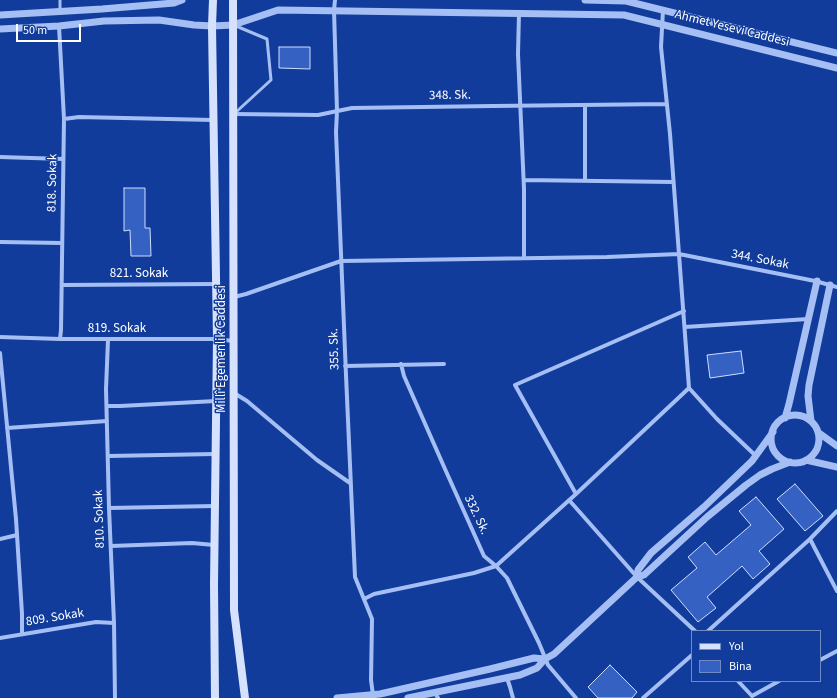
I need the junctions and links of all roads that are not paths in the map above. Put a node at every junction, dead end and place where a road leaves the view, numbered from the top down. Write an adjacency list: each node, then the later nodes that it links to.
1 (60, 0): 9 (lane)
2 (182, 0): 9 (street)
3 (213, 0): 15 (main road, Millî Egemenlik Caddesi)
4 (233, 0): 13 (main road, Millî Egemenlik Caddesi)
5 (335, 0): 7 (street, 355. Sk.)
6 (585, 0): 8 (street, Ahmet Yesevi Caddesi)
7 (334, 10): 10 (street, Ahmet Yesevi Caddesi); 13 (street, Ahmet Yesevi Caddesi); 22 (street, 355. Sk.)
8 (662, 10): 12 (street); 17 (street, Ahmet Yesevi Caddesi)
9 (60, 12): 11 (street)
10 (519, 13): 12 (street, Ahmet Yesevi Caddesi); 20 (street)
11 (0, 15)
12 (662, 24): 18 (street, Ahmet Yesevi Caddesi); 19 (street)
13 (233, 25): 15 (street, Ahmet Yesevi Caddesi); 23 (main road, Millî Egemenlik Caddesi); 23 (lane)
14 (59, 26): 15 (street, Ahmet Yesevi Caddesi); 16 (street, Ahmet Yesevi Caddesi); 24 (street, 818. Sokak)
15 (212, 26): 25 (main road, Millî Egemenlik Caddesi)
16 (0, 29)
17 (837, 53)
18 (837, 68)
19 (667, 104): 21 (street, 348. Sk.); 30 (street)
20 (520, 105): 21 (street, 348. Sk.); 22 (street, 348. Sk.); 28 (street)
21 (585, 105): 29 (street)
22 (337, 111): 23 (street, 348. Sk.); 35 (street, 355. Sk.)
23 (234, 114): 40 (main road, Millî Egemenlik Caddesi)
24 (64, 119): 25 (street); 27 (street, 818. Sokak)
25 (214, 120): 38 (main road, Millî Egemenlik Caddesi)
26 (0, 157): 27 (street)
27 (63, 159): 32 (street, 818. Sokak)
28 (524, 180): 29 (street); 34 (street)
29 (585, 181): 30 (street)
30 (673, 182): 33 (street)
31 (0, 242): 32 (street)
32 (62, 242): 37 (street, 818. Sokak)
33 (679, 254): 34 (street, 344. Sokak); 36 (street, 344. Sokak); 41 (street)
34 (524, 258): 35 (street, 344. Sokak)
35 (342, 261): 40 (street, 344. Sokak); 52 (street, 355. Sk.)
36 (817, 281): 39 (street, 344. Sokak); 42 (street)
37 (62, 284): 38 (street, 821. Sokak); 45 (street, 818. Sokak)
38 (216, 284): 46 (main road, Millî Egemenlik Caddesi)
39 (833, 286): 59 (street)
40 (234, 297): 48 (main road, Millî Egemenlik Caddesi)
41 (684, 311): 43 (street); 71 (street)
42 (808, 319): 43 (street); 57 (street)
43 (685, 327): 53 (street)
44 (0, 337): 45 (street, 819. Sokak)
45 (60, 339): 47 (street, 819. Sokak)
46 (217, 339): 47 (street, 819. Sokak); 48 (street, 819. Sokak); 55 (main road, Millî Egemenlik Caddesi)
47 (108, 340): 56 (street, 810. Sokak)
48 (234, 341): 54 (main road, Millî Egemenlik Caddesi)
49 (0, 352): 60 (street)
50 (401, 364): 51 (street); 52 (street); 81 (street, 332. Sk.)
51 (444, 364)
52 (345, 366): 70 (street, 355. Sk.)
53 (689, 388): 66 (street); 71 (street)
54 (234, 393): 70 (street); 101 (main road, Millî Egemenlik Caddesi)
55 (216, 401): 56 (street); 64 (main road, Millî Egemenlik Caddesi)
56 (107, 406): 58 (street, 810. Sokak)
57 (784, 418): 59 (street); 61 (street)
58 (107, 421): 60 (street); 65 (street, 810. Sokak)
59 (811, 421): 62 (street)
60 (7, 428): 76 (street)
61 (773, 432): 66 (street); 68 (street)
62 (819, 433): 63 (street); 67 (street)
63 (837, 446)
64 (216, 454): 65 (street); 73 (main road, Millî Egemenlik Caddesi)
65 (108, 456): 74 (street, 810. Sokak)
66 (756, 456): 82 (street)
67 (806, 460): 68 (street); 69 (street)
68 (790, 462): 82 (street)
69 (837, 467)
70 (350, 483): 84 (street, 355. Sk.)
71 (576, 494): 72 (street)
72 (569, 500): 81 (street); 82 (street)
73 (215, 506): 74 (street); 79 (main road, Millî Egemenlik Caddesi)
74 (109, 508): 80 (street, 810. Sokak)
75 (837, 511): 78 (street)
76 (17, 535): 77 (street); 88 (street)
77 (0, 539)
78 (810, 539): 83 (street); 87 (street)
79 (215, 545): 80 (street); 100 (main road, Millî Egemenlik Caddesi)
80 (111, 546): 85 (street, 810. Sokak)
81 (496, 566): 84 (street); 93 (street, 332. Sk.)
82 (637, 577): 86 (street); 93 (street)
83 (836, 588)
84 (364, 599): 97 (street, 355. Sk.)
85 (114, 623): 88 (street, 809. Sokak); 99 (street, 810. Sokak)
86 (695, 630)
87 (709, 630)
88 (22, 634): 89 (street, 809. Sokak)
89 (0, 638)
90 (837, 651): 92 (street)
91 (691, 656): 106 (street)
92 (821, 659)
93 (546, 662): 94 (street); 97 (street); 105 (street, 332. Sk.)
94 (507, 678): 98 (street); 104 (street)
95 (739, 682): 96 (street)
96 (778, 682)
97 (373, 694): 102 (street)
98 (437, 695): 103 (street)
99 (115, 698)
100 (215, 698)
101 (245, 698)
102 (336, 698)
103 (408, 698)
104 (513, 698)
105 (576, 698)
106 (643, 698)

